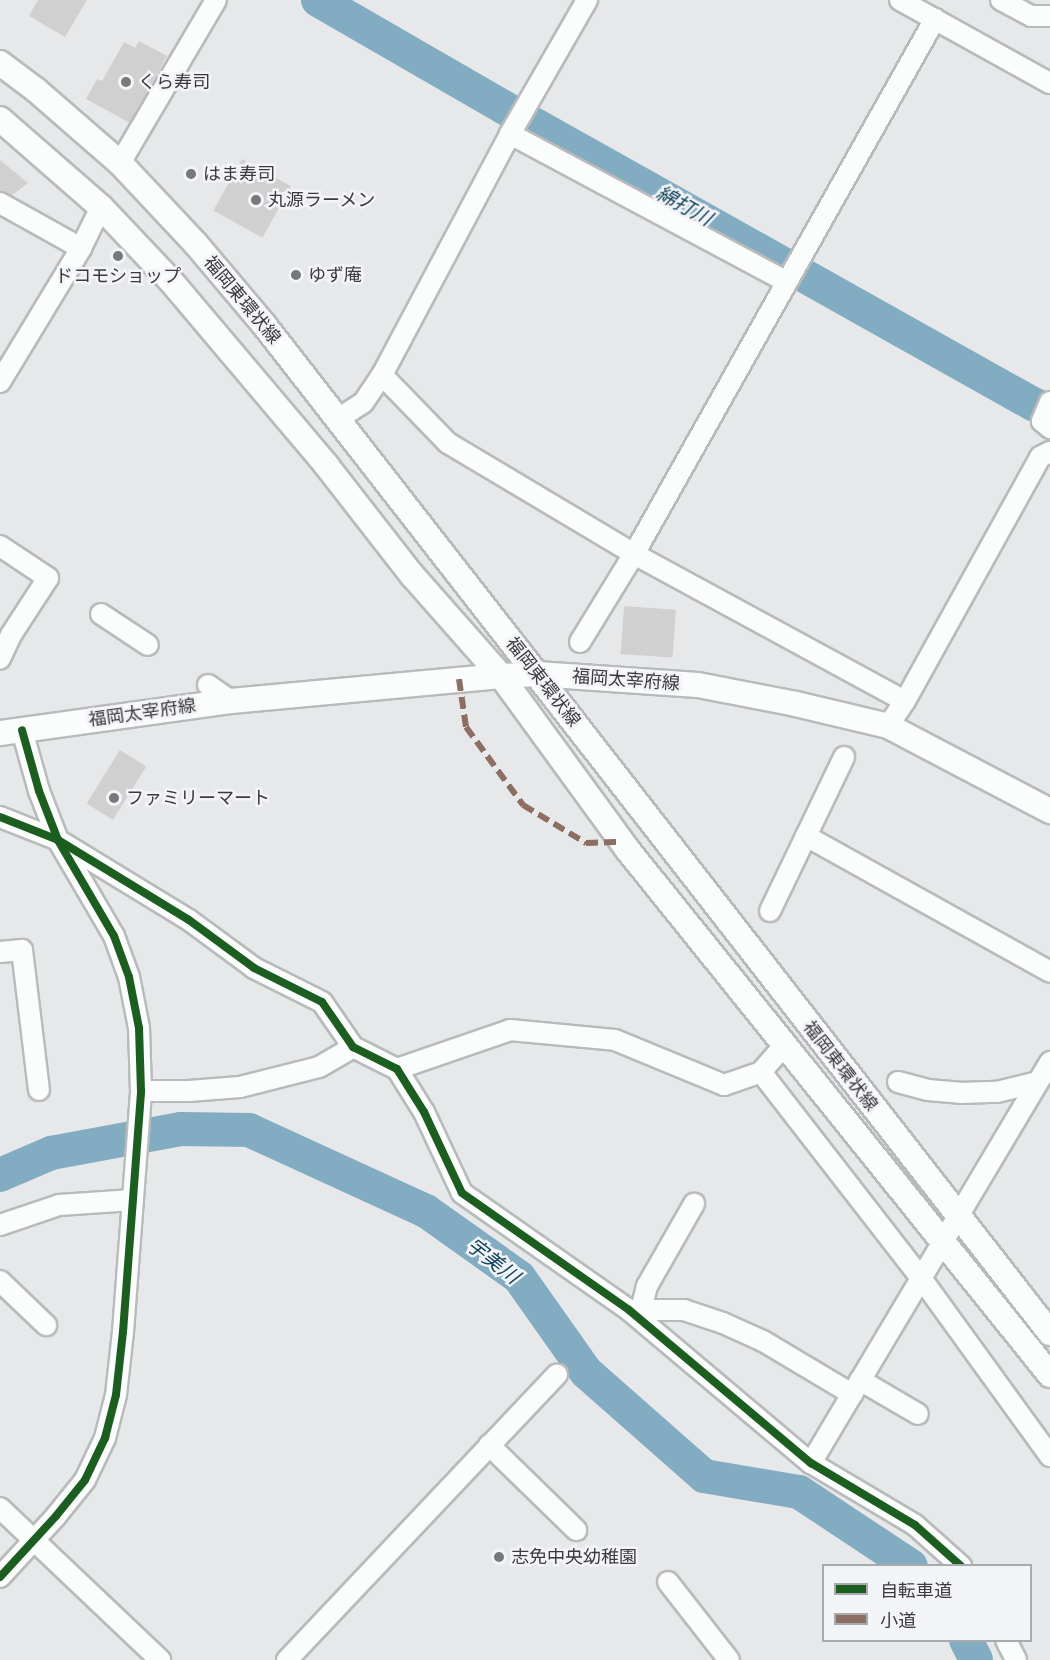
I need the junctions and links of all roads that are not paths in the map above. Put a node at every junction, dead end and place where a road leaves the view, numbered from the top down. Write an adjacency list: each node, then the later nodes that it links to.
1 (216, 0): 11 (street)
2 (587, 0): 10 (street)
3 (900, 0): 6 (street)
4 (1001, 0): 5 (street)
5 (1050, 16)
6 (935, 19): 8 (street); 15 (street)
7 (0, 63): 11 (main road, 福岡東環状線)
8 (1050, 83)
9 (0, 119): 13 (main road, 福岡東環状線)
10 (510, 134): 15 (street); 16 (street)
11 (120, 163): 19 (main road, 福岡東環状線)
12 (0, 203): 14 (street)
13 (101, 207): 14 (street); 29 (main road, 福岡東環状線)
14 (81, 248): 17 (street)
15 (787, 282): 23 (street)
16 (382, 375): 19 (street); 23 (street)
17 (0, 382)
18 (1050, 402): 20 (street)
19 (338, 419): 28 (main road, 福岡東環状線)
20 (1050, 428)
21 (1050, 452): 32 (street)
22 (0, 546): 27 (street)
23 (634, 554): 25 (street); 32 (street)
24 (101, 614): 26 (street)
25 (580, 642)
26 (148, 645)
27 (0, 660)
28 (537, 674): 29 (main road, 福岡太宰府線); 33 (main road, 福岡太宰府線); 54 (main road, 福岡東環状線)
29 (501, 676): 31 (main road, 福岡太宰府線); 43 (main road, 福岡東環状線)
30 (208, 685): 31 (street)
31 (231, 700): 34 (main road, 福岡太宰府線)
32 (905, 701): 33 (street)
33 (888, 726): 36 (main road, 福岡太宰府線)
34 (11, 732): 39 (street)
35 (844, 757): 38 (street)
36 (1050, 811)
37 (0, 817): 39 (street)
38 (806, 836): 40 (street); 42 (street)
39 (58, 840): 44 (street); 51 (street)
40 (770, 911)
41 (0, 952): 50 (street)
42 (1050, 972)
43 (786, 1043): 47 (street); 56 (main road, 福岡東環状線)
44 (353, 1047): 46 (street); 51 (street)
45 (1050, 1062): 49 (street)
46 (397, 1069): 47 (street); 59 (street)
47 (761, 1072): 57 (street)
48 (898, 1082): 49 (street)
49 (1038, 1082): 54 (street)
50 (39, 1090)
51 (141, 1095): 52 (street)
52 (133, 1194): 55 (street); 71 (street)
53 (694, 1204): 59 (street)
54 (958, 1216): 56 (street); 61 (main road, 福岡東環状線)
55 (0, 1226)
56 (943, 1241): 57 (street); 63 (main road, 福岡東環状線)
57 (921, 1278): 64 (street); 67 (street)
58 (0, 1281): 60 (street)
59 (635, 1310): 64 (street); 68 (street)
60 (46, 1325)
61 (1050, 1333)
62 (557, 1374): 66 (street)
63 (1050, 1375)
64 (856, 1387): 65 (street); 68 (street)
65 (918, 1414)
66 (489, 1445): 70 (street); 77 (street)
67 (1050, 1456)
68 (811, 1463): 72 (street)
69 (0, 1508): 71 (street)
70 (576, 1530)
71 (34, 1541): 73 (street); 76 (street)
72 (959, 1564)
73 (0, 1577)
74 (668, 1582): 78 (street)
75 (1007, 1642): 79 (street)
76 (160, 1660)
77 (286, 1660)
78 (729, 1660)
79 (1016, 1660)

